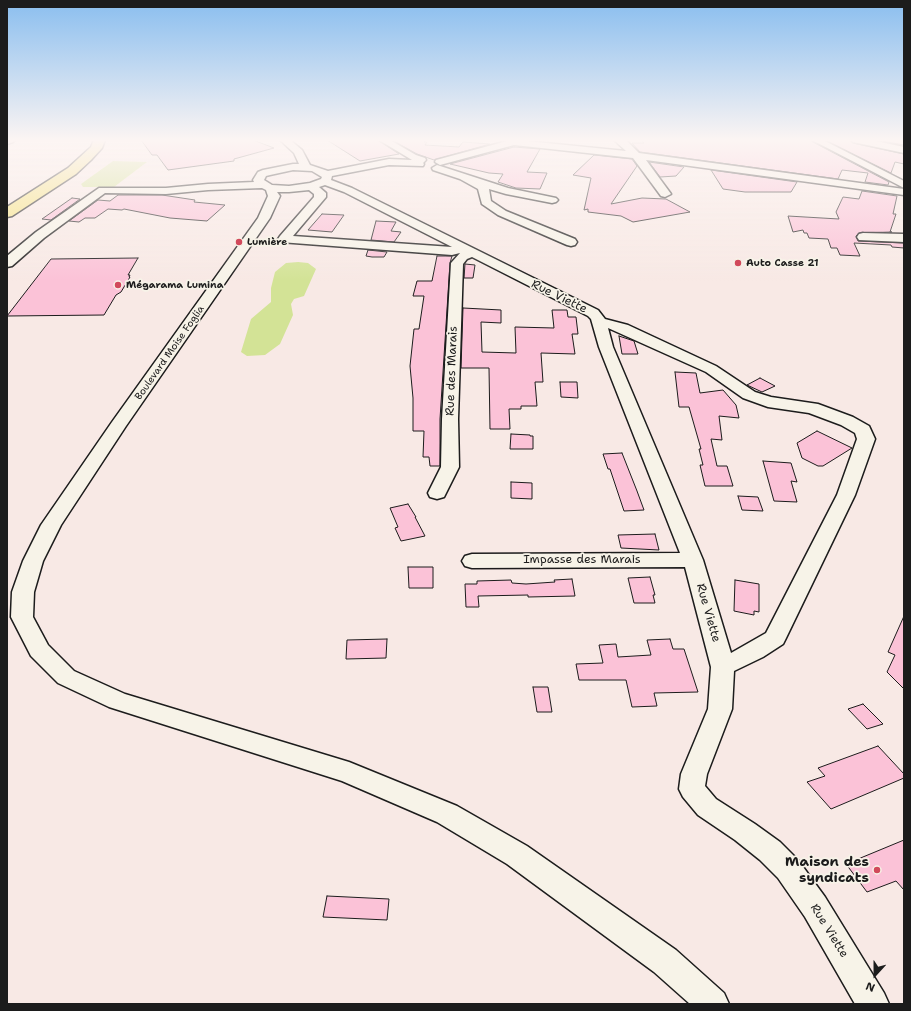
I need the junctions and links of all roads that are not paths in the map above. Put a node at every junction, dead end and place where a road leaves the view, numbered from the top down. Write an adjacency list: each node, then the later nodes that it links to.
1 (31, 187): 19 (main road)
2 (47, 187): 21 (main road)
3 (206, 187): 26 (street)
4 (267, 187): 20 (street)
5 (288, 187): 14 (street)
6 (311, 187): 14 (street)
7 (312, 187): 25 (street, Rue Viette)
8 (314, 187): 15 (street, Rue Viette)
9 (343, 187): 15 (street, Rue Viette)
10 (483, 187): 24 (street)
11 (495, 187): 18 (street)
12 (660, 187): 17 (street)
13 (868, 187): 16 (street)
14 (298, 189): 20 (street, Boulevard Moise Foglia)
15 (348, 190): 25 (street, Rue Viette)
16 (904, 192)
17 (665, 194)
18 (552, 200)
19 (7, 202)
20 (271, 206): 32 (street, Boulevard Moise Foglia)
21 (7, 213)
22 (863, 237): 23 (street)
23 (904, 238)
24 (571, 242)
25 (466, 251): 27 (street, Rue Viette); 28 (street, Rue des Marais)
26 (7, 263)
27 (600, 322): 29 (street, Rue Viette); 31 (street)
28 (436, 493)
29 (692, 560): 30 (street, Impasse des Marais); 31 (street, Rue Viette)
30 (472, 561)
31 (723, 667): 33 (street, Rue Viette)
32 (712, 1004)
33 (873, 1004)

